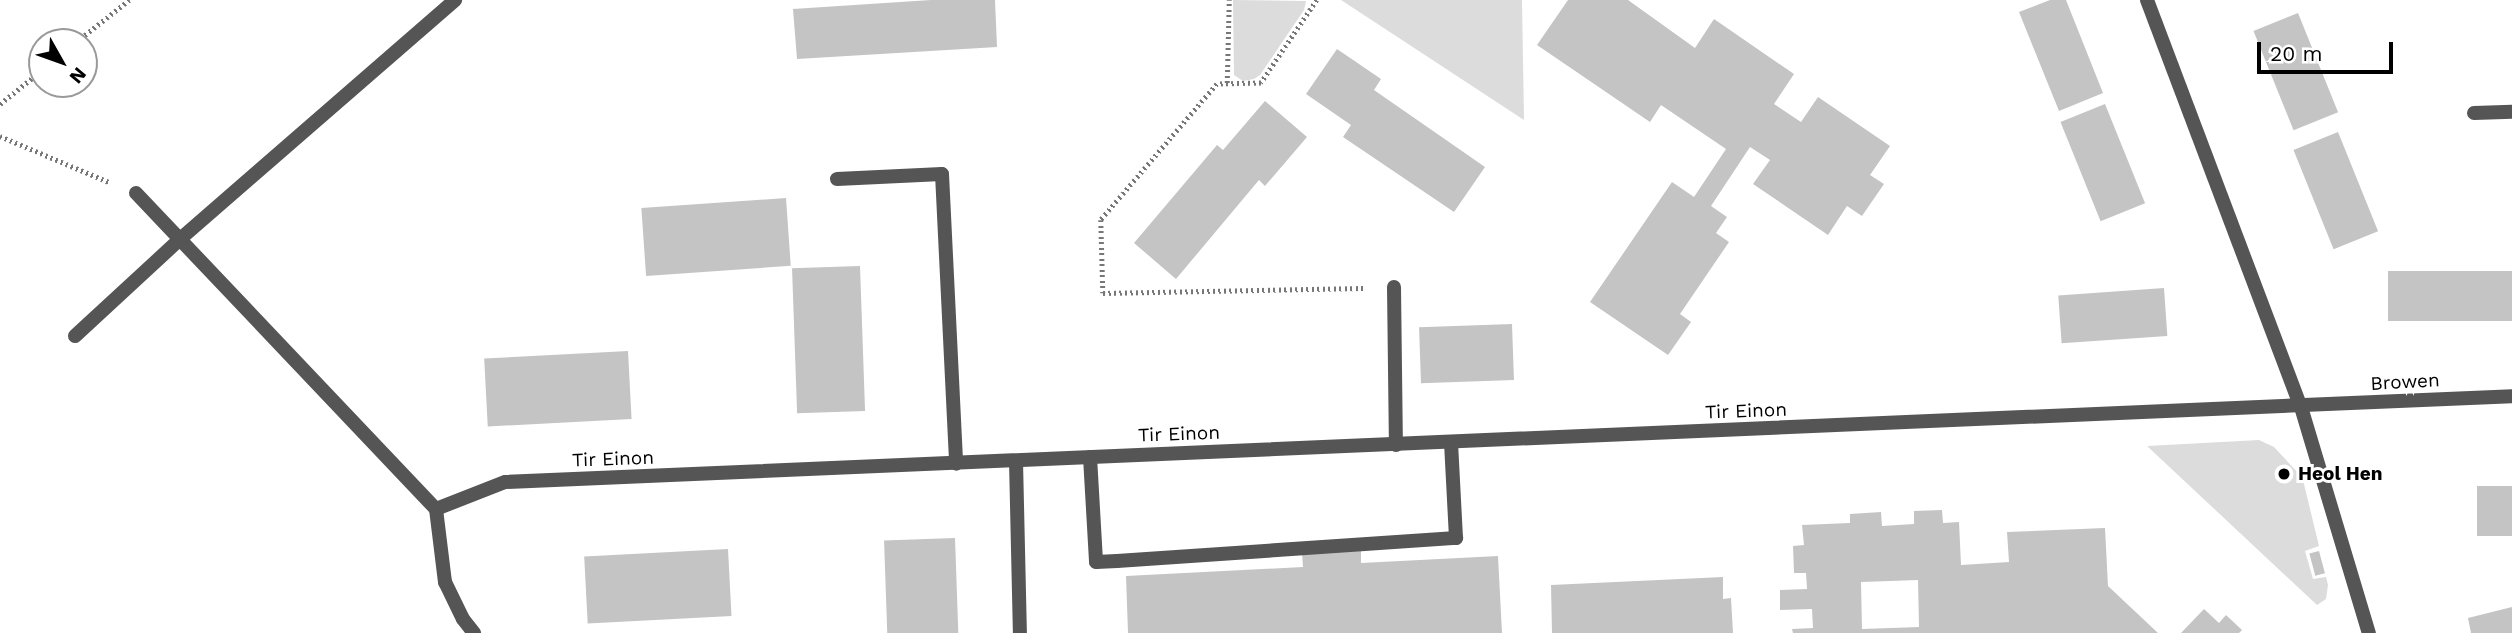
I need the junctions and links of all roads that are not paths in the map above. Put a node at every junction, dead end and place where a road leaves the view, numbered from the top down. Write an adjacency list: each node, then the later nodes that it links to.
1 (455, 0): 7 (street)
2 (2147, 0): 11 (street)
3 (2512, 112): 4 (street)
4 (2474, 113)
5 (837, 179): 16 (street)
6 (136, 193): 7 (street)
7 (179, 240): 9 (street); 17 (street)
8 (1394, 287): 13 (street)
9 (75, 336)
10 (2512, 396): 11 (street, Browen)
11 (2301, 407): 12 (street, Tir Einon); 20 (street)
12 (1451, 442): 13 (street, Tir Einon); 14 (street)
13 (1396, 445): 14 (street, Tir Einon)
14 (1090, 457): 15 (street, Tir Einon)
15 (1016, 461): 16 (street, Tir Einon); 19 (street)
16 (956, 464): 17 (street, Tir Einon)
17 (436, 509): 18 (street)
18 (474, 633)
19 (1020, 633)
20 (2369, 633)

